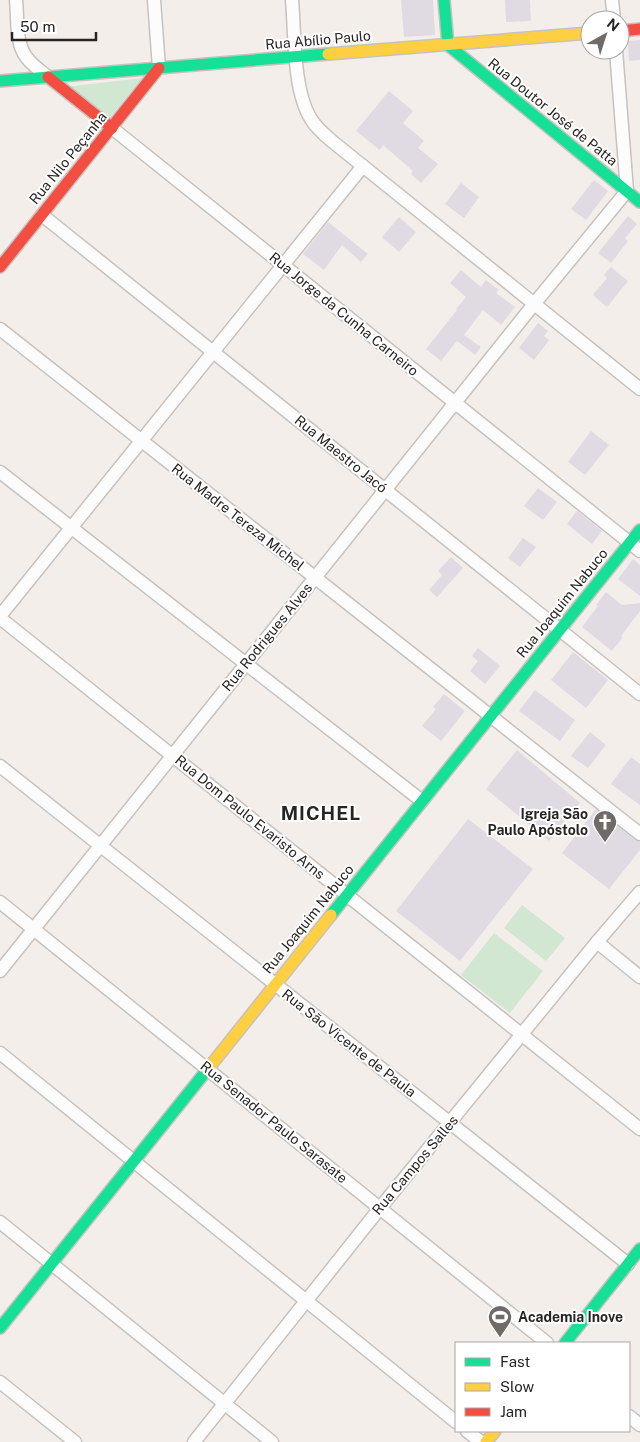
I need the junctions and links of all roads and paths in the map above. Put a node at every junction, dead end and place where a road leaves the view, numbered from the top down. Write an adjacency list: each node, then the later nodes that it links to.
1 (16, 0): 10 (street)
2 (154, 0): 9 (street)
3 (292, 0): 7 (street)
4 (444, 0): 6 (street)
5 (580, 34): 6 (street, Rua Abílio Paulo)
6 (448, 45): 7 (street, Rua Abílio Paulo); 14 (street, Rua Doutor José de Patta)
7 (297, 57): 9 (street, Rua Abílio Paulo); 13 (street)
8 (617, 60): 14 (street)
9 (159, 68): 10 (street, Rua Abílio Paulo); 12 (street, Rua Nilo Peçanha)
10 (48, 77): 11 (street, Rua Abílio Paulo); 12 (street, Rua Jorge da Cunha Carneiro)
11 (0, 81)
12 (112, 128): 16 (street, Rua Nilo Peçanha); 17 (street, Rua Jorge da Cunha Carneiro)
13 (362, 166): 17 (street); 19 (street)
14 (627, 191): 15 (street, Rua Doutor José de Patta); 19 (street, Rua Rodrigues Alves)
15 (640, 202)
16 (42, 215): 18 (street, Rua Nilo Peçanha); 21 (street, Rua Maestro Jacó)
17 (283, 265): 21 (street); 23 (street, Rua Jorge da Cunha Carneiro)
18 (0, 267)
19 (534, 304): 22 (street); 23 (street, Rua Rodrigues Alves)
20 (0, 329): 24 (street, Rua Madre Tereza Michel)
21 (213, 352): 24 (street); 26 (street, Rua Maestro Jacó)
22 (640, 388)
23 (455, 402): 26 (street, Rua Rodrigues Alves); 29 (street, Rua Jorge da Cunha Carneiro)
24 (141, 441): 27 (street); 31 (street, Rua Madre Tereza Michel)
25 (0, 472): 27 (street)
26 (385, 490): 31 (street, Rua Rodrigues Alves); 33 (street, Rua Maestro Jacó)
27 (71, 528): 32 (street); 34 (street)
28 (640, 530): 29 (street, Rua Joaquim Nabuco)
29 (630, 543): 30 (street, Rua Jorge da Cunha Carneiro); 33 (street, Rua Joaquim Nabuco)
30 (640, 551)
31 (315, 578): 34 (street, Rua Rodrigues Alves); 36 (street, Rua Madre Tereza Michel)
32 (0, 617): 37 (street, Rua Dom Paulo Evaristo Arns)
33 (560, 630): 35 (street, Rua Maestro Jacó); 36 (street, Rua Joaquim Nabuco)
34 (246, 664): 37 (street, Rua Rodrigues Alves); 39 (street)
35 (640, 694)
36 (490, 716): 39 (street, Rua Joaquim Nabuco); 40 (street, Rua Madre Tereza Michel)
37 (172, 756): 41 (street, Rua Rodrigues Alves); 43 (street, Rua Dom Paulo Evaristo Arns)
38 (0, 766): 41 (street, Rua São Vicente de Paula)
39 (422, 802): 43 (street, Rua Joaquim Nabuco)
40 (640, 834)
41 (100, 845): 45 (street, Rua Rodrigues Alves); 49 (street, Rua São Vicente de Paula)
42 (640, 892): 46 (street, Rua Campos Salles)
43 (347, 895): 49 (street, Rua Joaquim Nabuco); 50 (street, Rua Dom Paulo Evaristo Arns)
44 (0, 902): 45 (street, Rua Senador Paulo Sarasate)
45 (33, 929): 47 (street, Rua Rodrigues Alves); 52 (street, Rua Senador Paulo Sarasate)
46 (597, 942): 48 (street); 50 (street, Rua Campos Salles)
47 (0, 971)
48 (640, 977)
49 (276, 984): 52 (street, Rua Joaquim Nabuco); 53 (street, Rua São Vicente de Paula)
50 (521, 1034): 53 (street, Rua Campos Salles); 54 (street, Rua Dom Paulo Evaristo Arns)
51 (0, 1053): 55 (street)
52 (207, 1069): 55 (street, Rua Joaquim Nabuco); 56 (street, Rua Senador Paulo Sarasate)
53 (450, 1123): 56 (street, Rua Campos Salles); 60 (street, Rua São Vicente de Paula)
54 (640, 1129)
55 (134, 1161): 59 (street, Rua Joaquim Nabuco); 61 (street)
56 (380, 1208): 61 (street, Rua Campos Salles); 63 (street, Rua Senador Paulo Sarasate)
57 (0, 1222): 59 (street)
58 (640, 1249): 60 (street)
59 (52, 1263): 62 (street, Rua Joaquim Nabuco); 66 (street)
60 (628, 1264): 64 (street)
61 (306, 1301): 66 (street, Rua Campos Salles); 68 (street)
62 (0, 1328)
63 (546, 1342)
64 (566, 1342)
65 (0, 1382): 72 (street)
66 (225, 1404): 73 (street, Rua Campos Salles); 74 (street)
67 (630, 1417): 69 (street)
68 (455, 1421)
69 (640, 1425)
70 (468, 1432): 75 (street)
71 (494, 1432): 76 (street)
72 (75, 1442)
73 (194, 1442)
74 (272, 1442)
75 (481, 1442)
76 (486, 1442)

